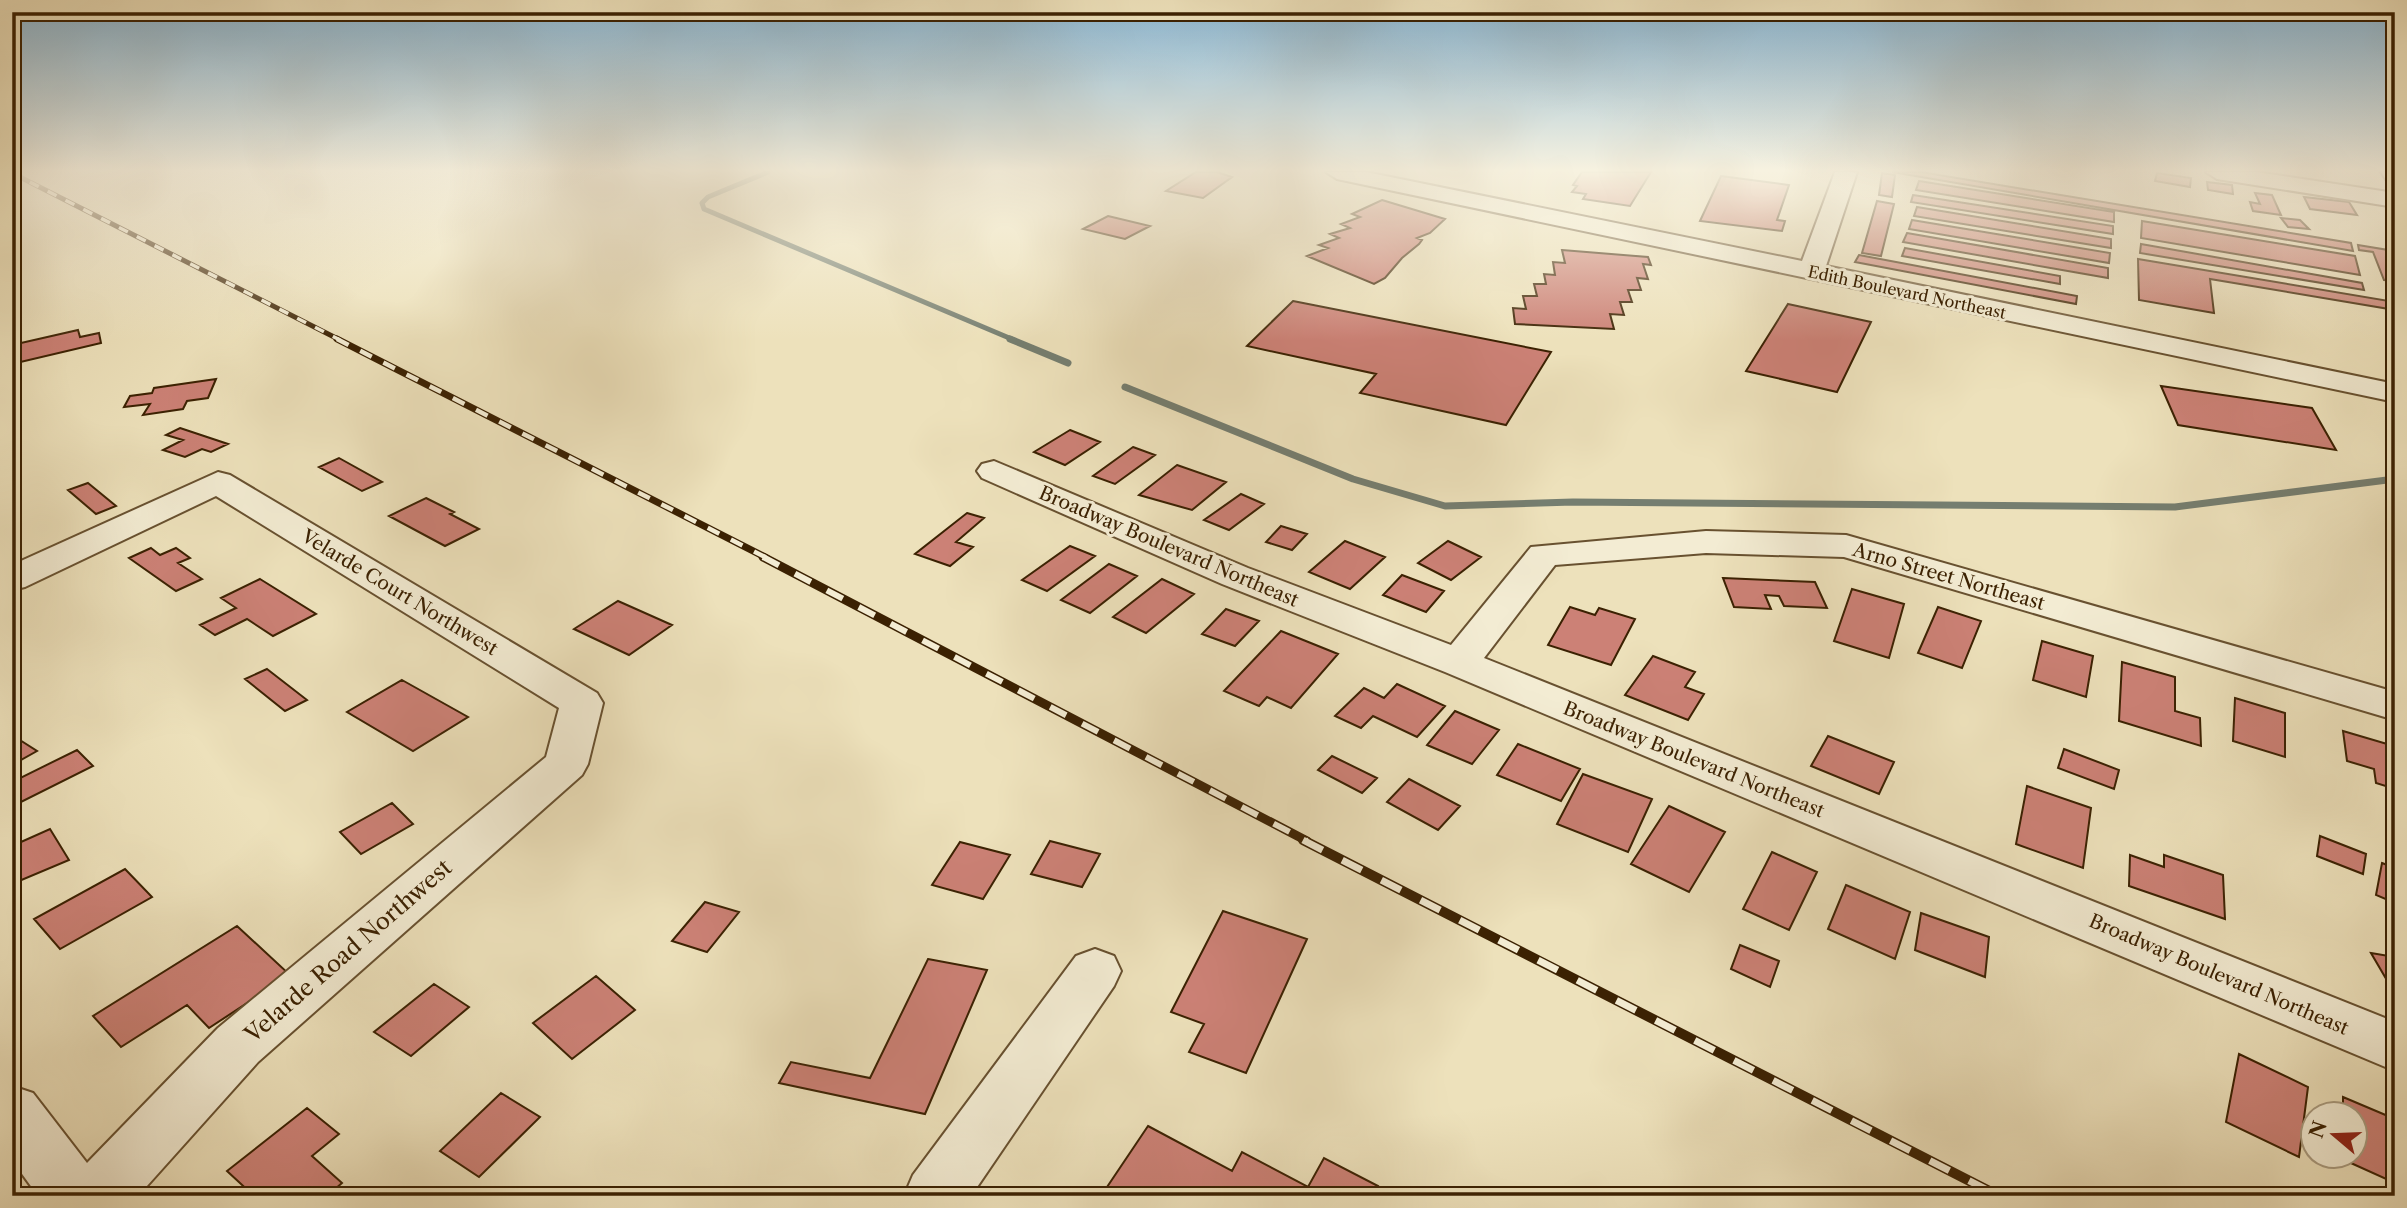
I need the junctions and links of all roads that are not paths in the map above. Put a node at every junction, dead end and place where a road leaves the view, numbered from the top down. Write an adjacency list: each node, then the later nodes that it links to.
1 (1604, 228): 3 (street, Edith Boulevard Northeast)
2 (1826, 228): 3 (street)
3 (1811, 272): 4 (street, Edith Boulevard Northeast)
4 (2395, 393)
5 (994, 471): 7 (street, Broadway Boulevard Northeast)
6 (12, 579): 8 (street, Velarde Court Northwest)
7 (1459, 663): 9 (street, Arno Street Northeast); 11 (street, Broadway Boulevard Northeast)
8 (582, 703): 14 (street, Velarde Road Northwest)
9 (2395, 706)
10 (1095, 971): 15 (street)
11 (2395, 1047)
12 (12, 1111): 13 (street)
13 (75, 1196)
14 (97, 1196)
15 (935, 1196)

